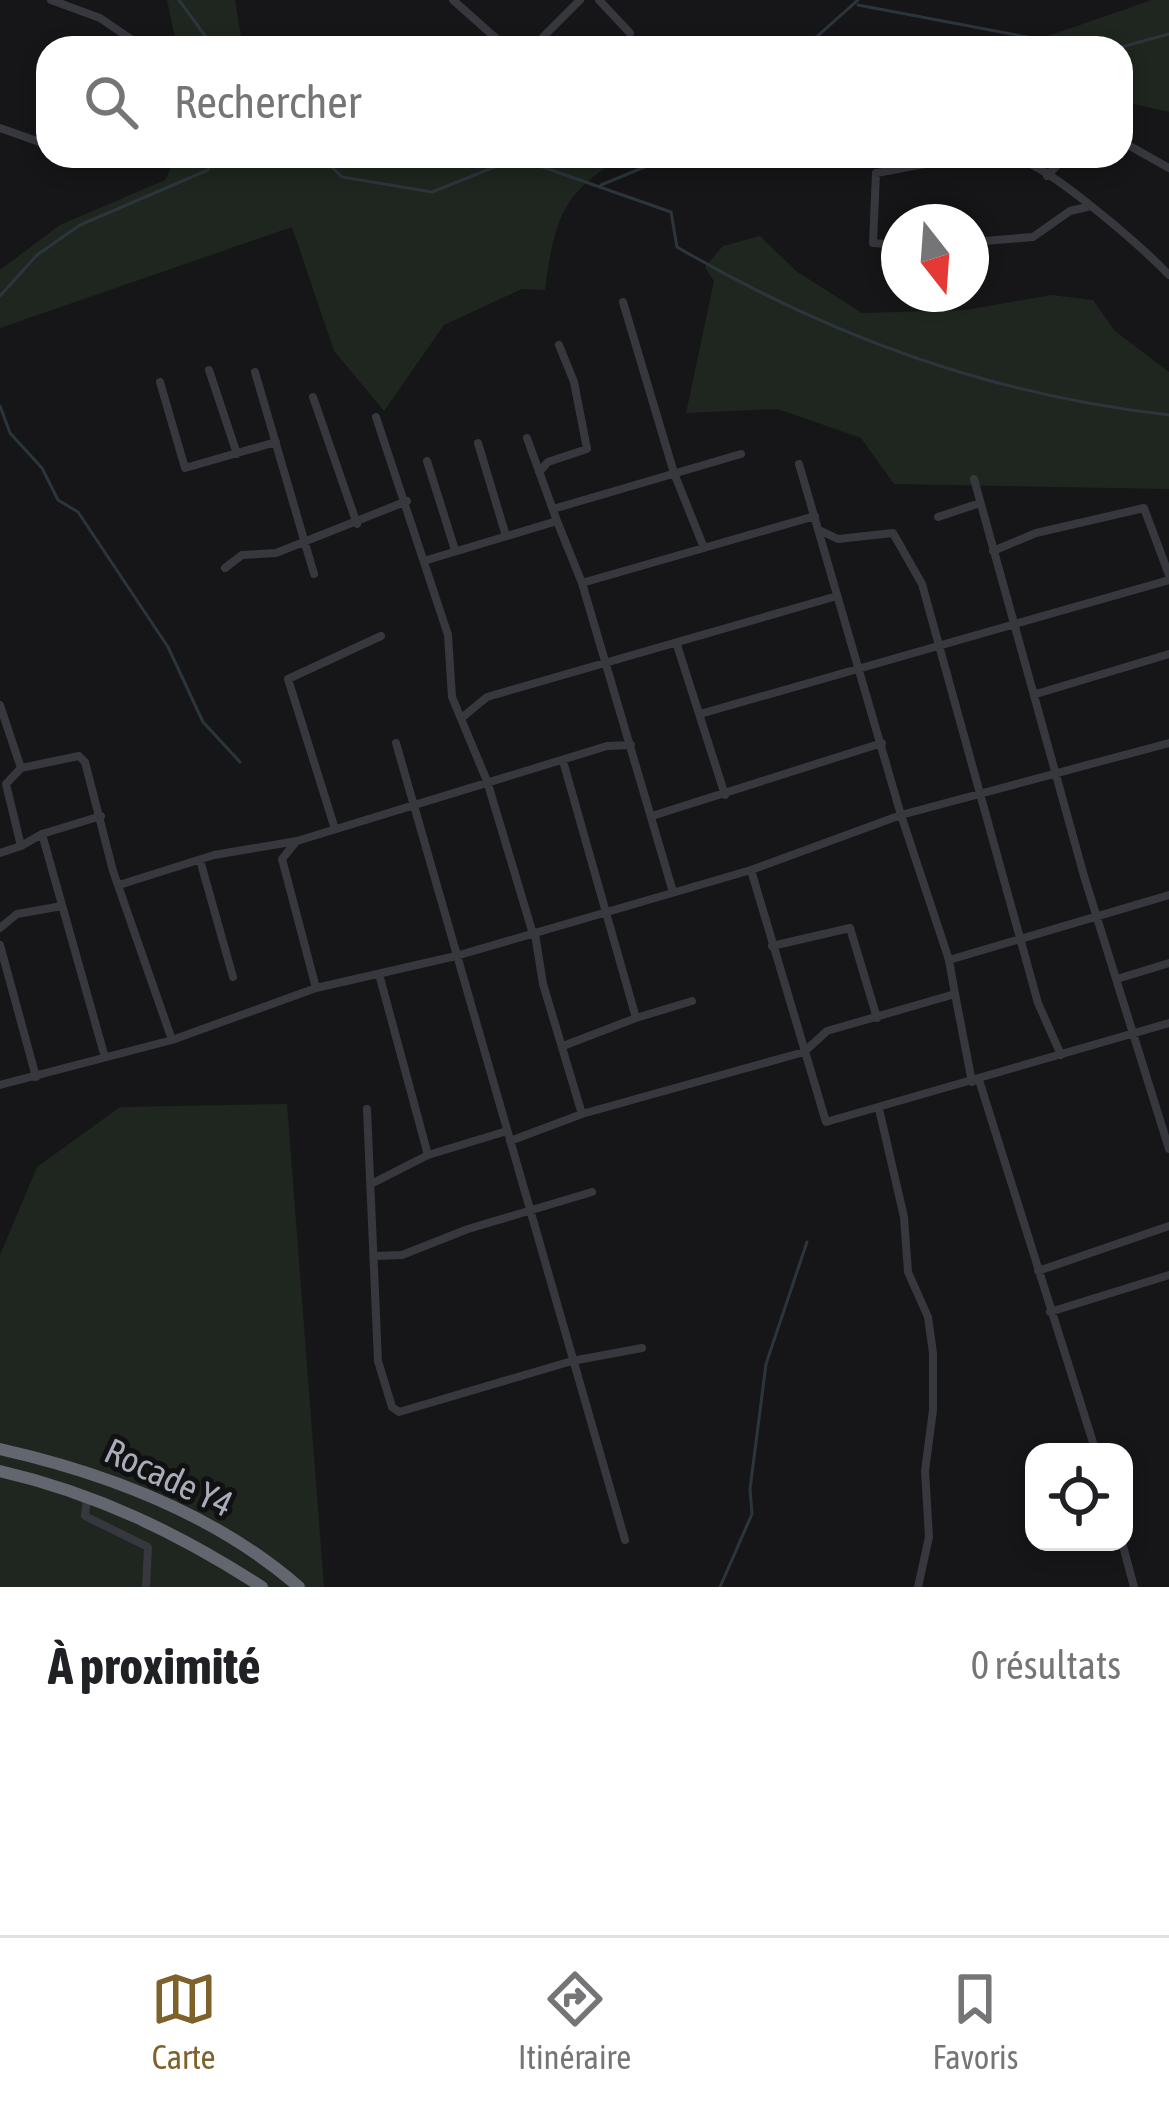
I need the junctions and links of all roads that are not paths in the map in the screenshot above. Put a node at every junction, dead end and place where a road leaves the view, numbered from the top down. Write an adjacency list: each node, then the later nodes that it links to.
1 (51, 0): 6 (street)
2 (453, 0): 7 (street)
3 (580, 0): 8 (street)
4 (599, 0): 5 (street)
5 (630, 33)
6 (126, 36)
7 (494, 36)
8 (544, 36)
9 (0, 128): 10 (street)
10 (36, 141)
11 (1133, 148): 15 (street)
12 (917, 168): 19 (street)
13 (1031, 168): 16 (street)
14 (1055, 168): 16 (street)
15 (1169, 168)
16 (1047, 176): 17 (street)
17 (1089, 206): 18 (street); 20 (street)
18 (989, 241)
19 (881, 244)
20 (1169, 275)
21 (623, 302): 36 (street)
22 (559, 345): 35 (street)
23 (209, 370): 31 (street)
24 (255, 372): 29 (street)
25 (160, 382): 31 (street)
26 (313, 397): 44 (street)
27 (376, 416): 38 (street)
28 (527, 438): 35 (street)
29 (276, 442): 31 (street); 47 (street)
30 (478, 443): 46 (street)
31 (237, 454)
32 (741, 454): 36 (street)
33 (427, 461): 49 (street)
34 (799, 464): 41 (street)
35 (539, 472): 40 (street)
36 (674, 473): 40 (street); 48 (street)
37 (974, 479): 39 (street)
38 (406, 501): 44 (street); 51 (street)
39 (980, 503): 42 (street); 50 (street)
40 (553, 509): 43 (street)
41 (815, 516): 45 (street); 48 (street)
42 (938, 517)
43 (557, 521): 46 (street); 55 (street)
44 (357, 524): 47 (street)
45 (819, 530): 56 (street); 60 (street)
46 (506, 536): 49 (street)
47 (306, 542): 52 (street); 53 (street)
48 (704, 548): 55 (street)
49 (455, 550): 51 (street)
50 (993, 550): 54 (street); 57 (street)
51 (427, 560): 67 (street)
52 (225, 568)
53 (314, 574)
54 (1169, 578): 57 (street)
55 (581, 583): 62 (street)
56 (837, 596): 59 (street); 63 (street)
57 (1013, 625): 60 (street); 64 (street)
58 (381, 636): 82 (street)
59 (676, 645): 62 (street); 66 (street)
60 (942, 646): 63 (street); 76 (street)
61 (1169, 654): 64 (street)
62 (608, 666): 67 (street); 71 (street)
63 (861, 669): 66 (street); 69 (street)
64 (1036, 694): 74 (street)
65 (0, 708): 73 (street)
66 (700, 714): 77 (street)
67 (464, 716): 75 (street)
68 (396, 743): 78 (street)
69 (882, 743): 77 (street); 79 (street)
70 (1169, 743): 74 (street)
71 (631, 746): 72 (street); 81 (street)
72 (563, 760): 75 (street); 93 (street)
73 (21, 768): 80 (street); 85 (street)
74 (1054, 772): 76 (street); 94 (street)
75 (487, 781): 78 (street); 96 (street)
76 (982, 793): 79 (street); 97 (street)
77 (725, 795): 81 (street)
78 (412, 801): 82 (street); 100 (street)
79 (901, 815): 88 (street); 101 (street)
80 (101, 816): 83 (street); 89 (street)
81 (652, 816): 90 (street)
82 (335, 829): 84 (street)
83 (42, 834): 85 (street); 92 (street)
84 (297, 841): 87 (street); 106 (street)
85 (21, 846): 86 (street)
86 (0, 853)
87 (200, 860): 89 (street); 104 (street)
88 (751, 870): 90 (street); 99 (street)
89 (119, 885): 113 (street)
90 (673, 892): 93 (street)
91 (1169, 895): 94 (street)
92 (62, 906): 95 (street); 116 (street)
93 (607, 911): 96 (street); 109 (street)
94 (1097, 919): 97 (street); 105 (street)
95 (0, 928)
96 (534, 934): 100 (street); 114 (street)
97 (1021, 939): 101 (street); 117 (street)
98 (0, 945): 118 (street)
99 (772, 946): 110 (street); 115 (street)
100 (456, 956): 103 (street); 124 (street)
101 (949, 960): 107 (street)
102 (1169, 963): 105 (street)
103 (379, 974): 106 (street); 126 (street)
104 (233, 977)
105 (1117, 979): 112 (street)
106 (316, 988): 113 (street)
107 (955, 994): 110 (street); 119 (street)
108 (692, 1001): 109 (street)
109 (636, 1018): 114 (street)
110 (877, 1018): 115 (street)
111 (1169, 1023): 112 (street)
112 (1134, 1034): 117 (street); 125 (street)
113 (172, 1040): 116 (street)
114 (563, 1046): 123 (street)
115 (804, 1052): 122 (street); 123 (street)
116 (104, 1054): 118 (street)
117 (1061, 1055): 119 (street)
118 (36, 1077): 120 (street)
119 (976, 1081): 122 (street); 132 (street)
120 (0, 1085)
121 (368, 1109): 127 (street)
122 (879, 1109): 146 (street)
123 (582, 1114): 124 (street)
124 (509, 1136): 126 (street); 129 (street)
125 (1169, 1149)
126 (428, 1156): 127 (street)
127 (373, 1183): 131 (street)
128 (592, 1192): 129 (street)
129 (529, 1210): 131 (street); 136 (street)
130 (1169, 1226): 132 (street)
131 (375, 1256): 136 (street)
132 (1038, 1271): 134 (street)
133 (1169, 1275): 134 (street)
134 (1050, 1312): 137 (street)
135 (642, 1348): 136 (street)
136 (572, 1361): 141 (street)
137 (1093, 1443)
138 (0, 1449): 145 (highway, Rocade Y4)
139 (0, 1472): 140 (highway, Rocade Y4)
140 (87, 1496): 143 (street); 144 (highway, Rocade Y4)
141 (625, 1540)
142 (1124, 1551): 147 (street)
143 (146, 1587)
144 (262, 1587)
145 (299, 1587)
146 (918, 1587)
147 (1134, 1587)

